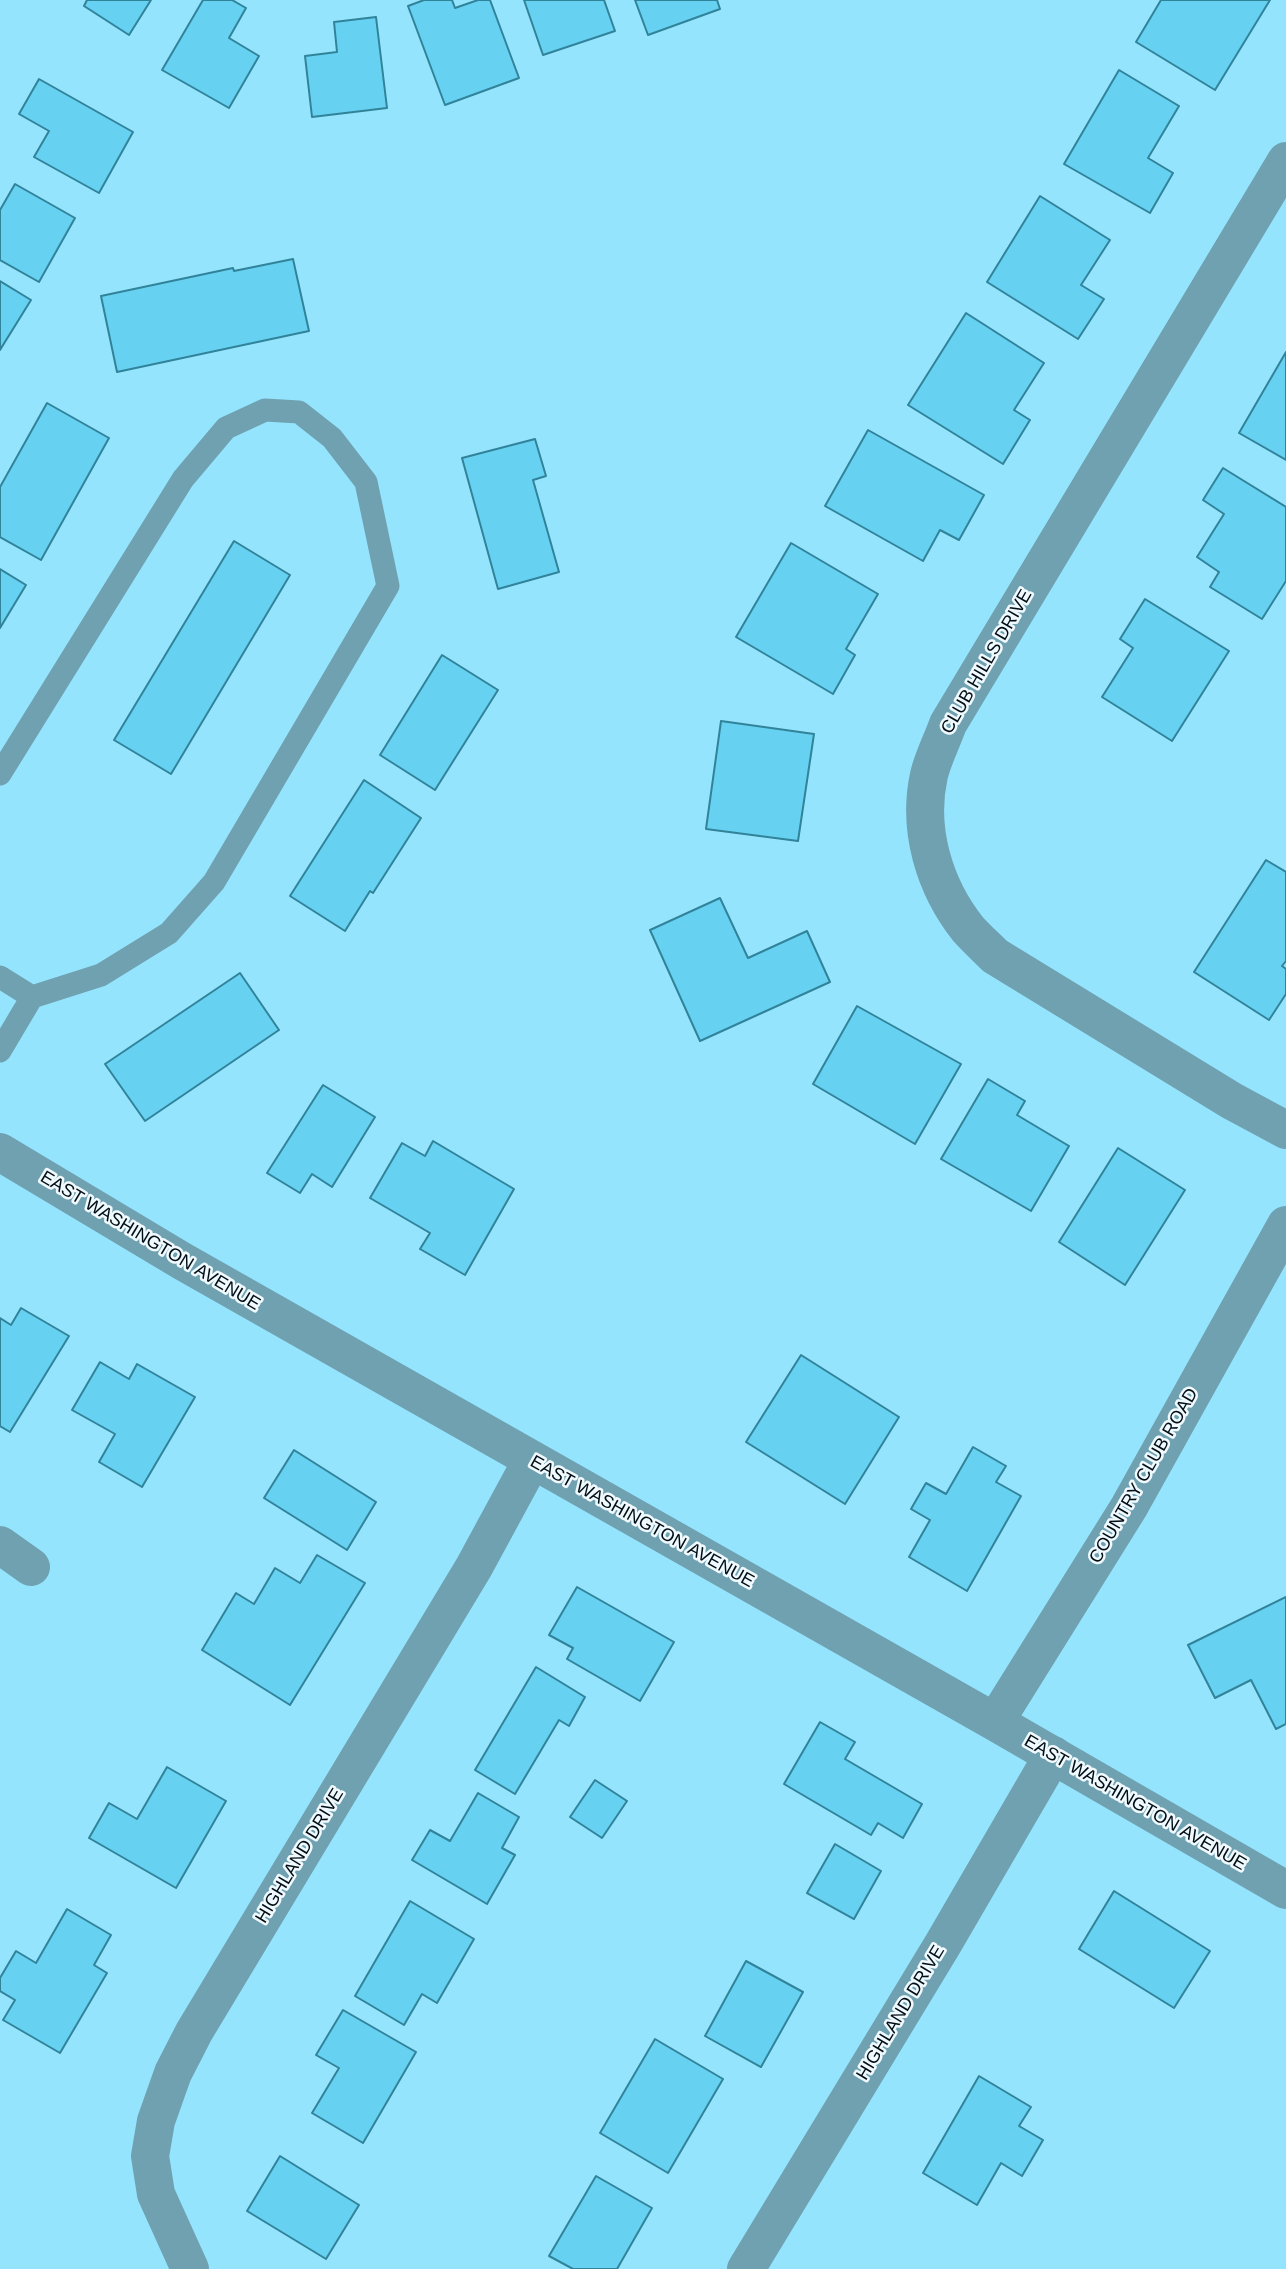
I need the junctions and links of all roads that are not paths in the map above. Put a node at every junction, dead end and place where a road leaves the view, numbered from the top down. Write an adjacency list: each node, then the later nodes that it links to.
1 (1286, 161): 6 (street, CLUB HILLS DRIVE)
2 (0, 774): 4 (lane)
3 (0, 977): 4 (lane)
4 (32, 997): 5 (lane)
5 (0, 1051)
6 (1286, 1130)
7 (0, 1152): 9 (street, EAST WASHINGTON AVENUE)
8 (1286, 1224): 12 (street, COUNTRY CLUB ROAD)
9 (532, 1460): 12 (street, EAST WASHINGTON AVENUE); 15 (street, HIGHLAND DRIVE)
10 (0, 1545): 11 (street)
11 (31, 1567)
12 (995, 1722): 13 (street, EAST WASHINGTON AVENUE)
13 (1053, 1755): 14 (street, EAST WASHINGTON AVENUE); 16 (street, HIGHLAND DRIVE)
14 (1286, 1890)
15 (190, 2269)
16 (746, 2269)

